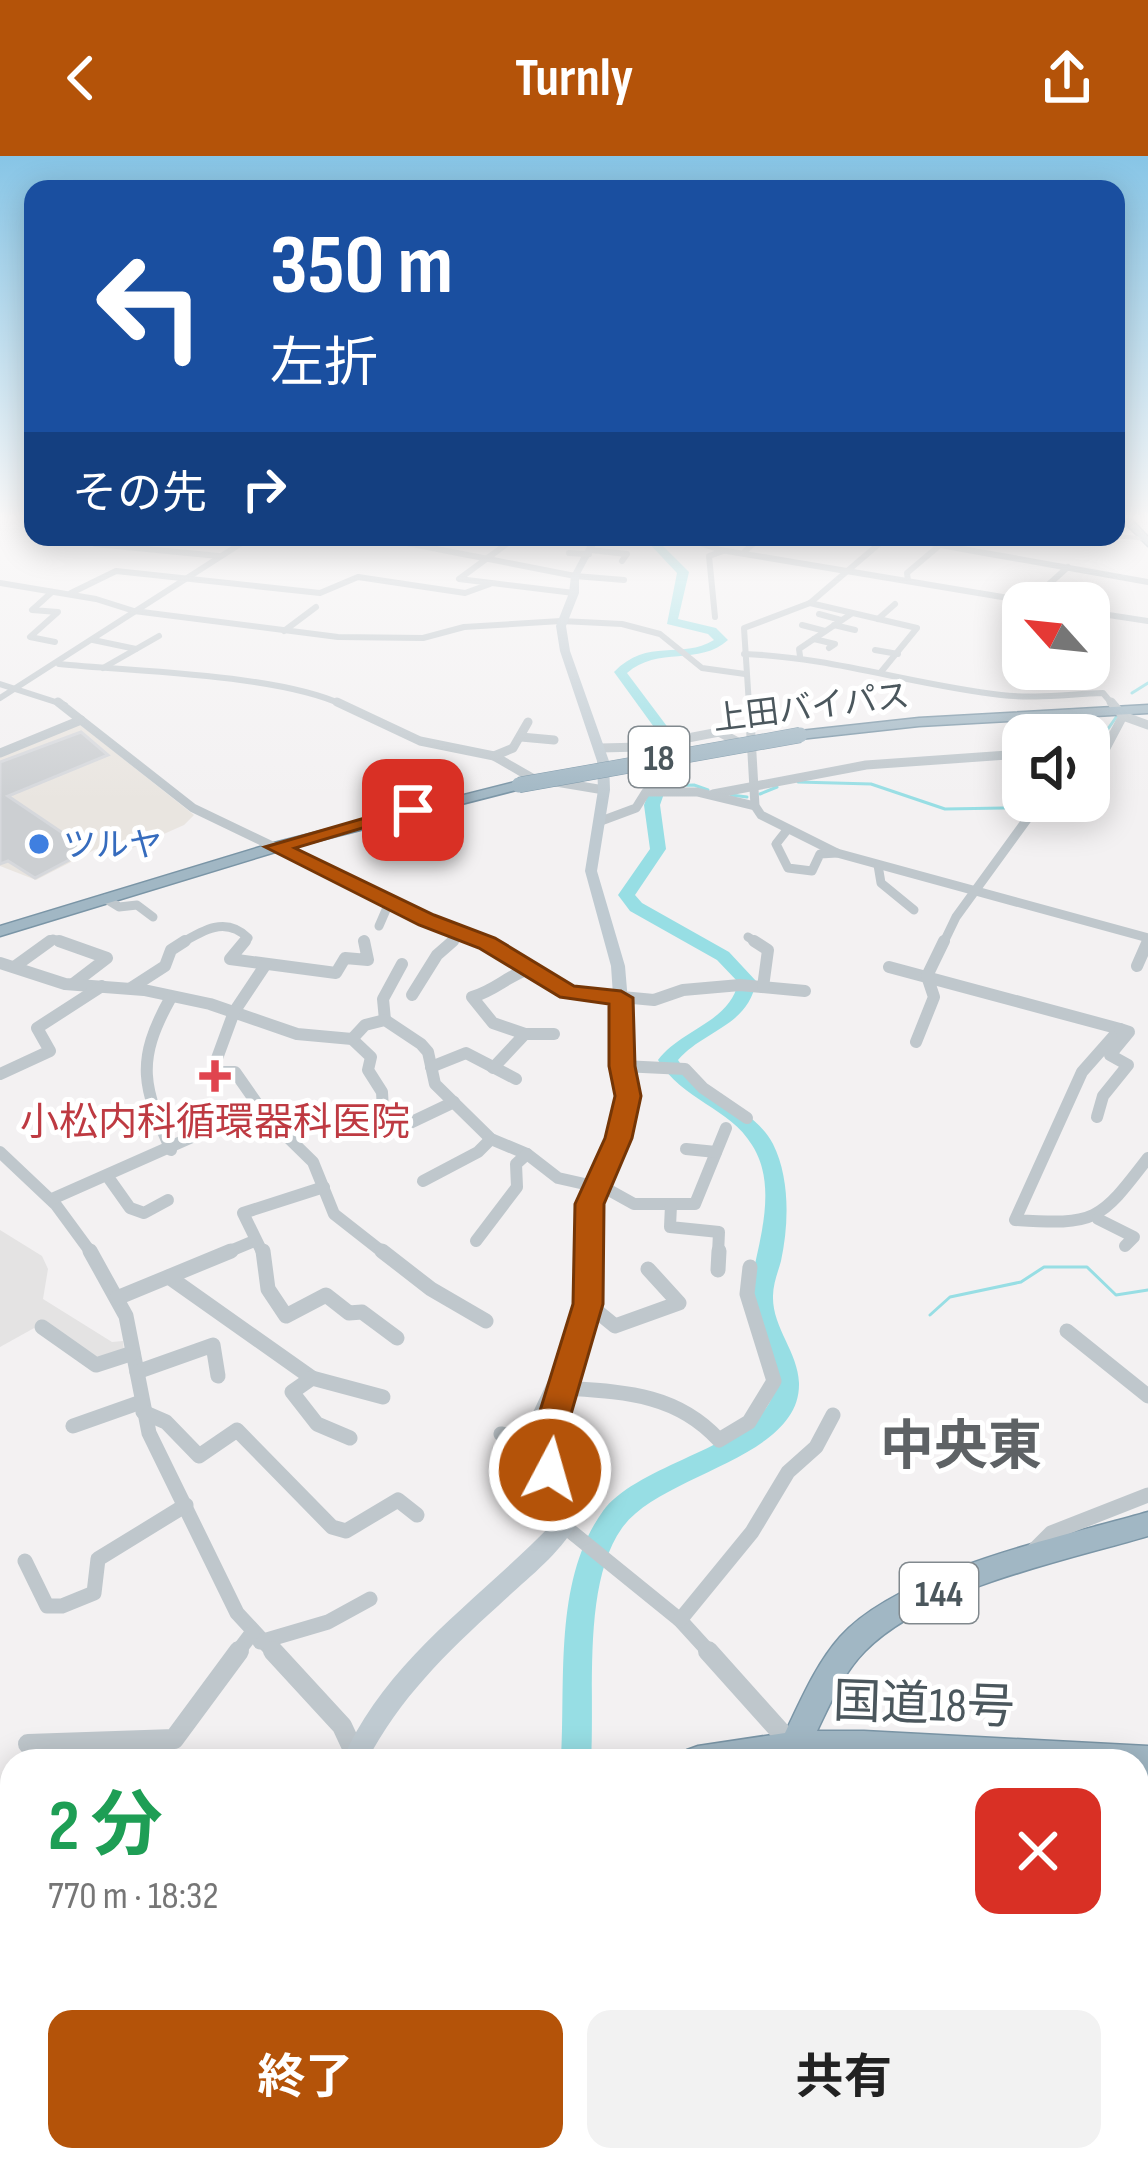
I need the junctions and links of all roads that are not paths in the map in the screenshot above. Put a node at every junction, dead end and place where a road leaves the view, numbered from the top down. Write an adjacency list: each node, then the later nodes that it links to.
1 (57, 613): 24 (street)
2 (131, 613): 23 (street)
3 (158, 613): 20 (street)
4 (308, 613): 20 (street)
5 (565, 613): 15 (main road)
6 (715, 613): 13 (street)
7 (782, 613): 28 (street)
8 (847, 613): 11 (street)
9 (885, 613): 14 (street)
10 (819, 614): 18 (street)
11 (851, 614): 14 (street); 18 (street)
12 (1110, 615): 16 (street)
13 (715, 617)
14 (878, 620): 29 (street)
15 (562, 621): 20 (street); 34 (street); 46 (main road)
16 (1148, 621)
17 (802, 625): 18 (street)
18 (833, 626): 19 (street); 22 (street)
19 (855, 630)
20 (283, 631)
21 (159, 636): 26 (street)
22 (814, 639): 25 (street); 30 (street)
23 (93, 640): 26 (street); 31 (street)
24 (55, 642)
25 (829, 647)
26 (136, 649): 32 (street)
27 (875, 650): 29 (street)
28 (744, 654): 30 (street); 34 (street)
29 (898, 654): 33 (street)
30 (800, 656): 33 (street)
31 (59, 664): 32 (street); 36 (street)
32 (102, 669): 49 (street)
33 (881, 672): 39 (street)
34 (745, 674): 47 (street)
35 (0, 684): 36 (street)
36 (22, 688): 37 (street); 40 (street)
37 (0, 698)
38 (1148, 709): 39 (highway, 上田バイパス / 18)
39 (1121, 713): 42 (street); 44 (street); 58 (highway, 上田バイパス / 18, bridge)
40 (81, 720): 48 (street); 58 (street)
41 (528, 722): 43 (street)
42 (1148, 725)
43 (521, 736): 45 (street); 49 (street)
44 (1110, 737)
45 (554, 740)
46 (600, 748): 47 (street); 52 (main road)
47 (751, 749): 51 (street)
48 (0, 752)
49 (494, 756): 52 (street)
50 (1002, 756): 51 (street)
51 (753, 783): 53 (street); 54 (street)
52 (604, 790): 55 (main road)
53 (712, 794): 54 (street); 55 (street)
54 (755, 806): 57 (street)
55 (601, 821): 87 (main road)
56 (1025, 822): 61 (street)
57 (788, 830): 59 (street); 59 (street)
58 (276, 847): 62 (highway, 上田バイパス / 18); 63 (street)
59 (837, 853): 60 (street)
60 (878, 865): 61 (street); 64 (street)
61 (976, 893): 70 (street); 79 (street)
62 (106, 899): 65 (street); 67 (highway, 上田バイパス / 18)
63 (389, 903): 66 (street); 68 (street)
64 (914, 910)
65 (153, 917)
66 (379, 926)
67 (0, 931)
68 (463, 933): 78 (street); 85 (street)
69 (748, 937): 82 (street)
70 (1148, 940): 75 (street)
71 (364, 941): 73 (street)
72 (0, 963): 76 (street)
73 (266, 964): 83 (street); 88 (street)
74 (402, 964): 89 (street)
75 (1137, 966)
76 (14, 967): 80 (street); 80 (street)
77 (889, 967): 79 (street)
78 (528, 969): 87 (street); 92 (street)
79 (927, 976): 90 (street); 95 (street)
80 (73, 983): 81 (street)
81 (102, 986): 83 (street); 100 (street)
82 (761, 987): 84 (street); 87 (street)
83 (131, 988): 86 (street)
84 (805, 991)
85 (412, 995)
86 (170, 998): 88 (street); 109 (street)
87 (621, 998): 97 (main road)
88 (234, 1012): 91 (street); 103 (street)
89 (385, 1020): 94 (street); 98 (street)
90 (1120, 1028): 104 (street); 121 (street)
91 (297, 1034): 94 (street); 96 (street)
92 (525, 1034): 93 (street); 99 (street)
93 (554, 1034)
94 (352, 1040): 102 (street)
95 (916, 1042)
96 (281, 1047)
97 (622, 1066): 105 (street); 117 (main road)
98 (431, 1067): 99 (street); 102 (street)
99 (493, 1068): 101 (street)
100 (0, 1074)
101 (517, 1079)
102 (454, 1102): 107 (street)
103 (260, 1107): 109 (street); 116 (street)
104 (1096, 1117)
105 (747, 1118)
106 (726, 1127): 111 (street)
107 (491, 1139): 112 (street); 115 (street)
108 (686, 1149): 111 (street)
109 (171, 1150): 114 (street)
110 (0, 1152): 118 (street)
111 (716, 1152): 120 (street)
112 (527, 1154): 117 (street); 123 (street)
113 (1148, 1158): 121 (street)
114 (108, 1177): 118 (street); 119 (street)
115 (423, 1181)
116 (324, 1187): 122 (street); 131 (street)
117 (593, 1190): 120 (street); 130 (main road)
118 (52, 1199): 129 (street)
119 (168, 1200)
120 (671, 1204): 127 (street)
121 (1098, 1219): 124 (street)
122 (254, 1240): 128 (street); 134 (street)
123 (476, 1241)
124 (1124, 1246)
125 (750, 1267): 140 (street)
126 (648, 1269): 130 (street)
127 (718, 1270)
128 (169, 1277): 129 (street); 139 (street)
129 (117, 1298): 135 (street)
130 (588, 1304): 136 (main road)
131 (486, 1322)
132 (42, 1327): 135 (street)
133 (1067, 1331): 141 (street)
134 (397, 1338)
135 (133, 1353): 137 (street)
136 (573, 1356): 140 (main road); 145 (street)
137 (137, 1372): 138 (street); 143 (street)
138 (218, 1376)
139 (312, 1378): 142 (street); 148 (street)
140 (561, 1394): 145 (street); 153 (main road)
141 (1148, 1396)
142 (383, 1397)
143 (142, 1407): 146 (street); 150 (street); 151 (street)
144 (833, 1415): 157 (street)
145 (537, 1421): 147 (street)
146 (73, 1426)
147 (501, 1434)
148 (350, 1438)
149 (1148, 1495): 154 (street)
150 (186, 1505): 155 (street); 158 (street)
151 (417, 1515)
152 (1148, 1524): 154 (highway, 144)
153 (564, 1526): 157 (street); 161 (main road)
154 (1035, 1558): 163 (highway, 144)
155 (25, 1561)
156 (370, 1599): 158 (street)
157 (680, 1620): 162 (street)
158 (256, 1638): 159 (street); 160 (street)
159 (28, 1744)
160 (351, 1749)
161 (361, 1749)
162 (787, 1749)
163 (794, 1749)
164 (837, 1749): 165 (highway, 国道18号)
165 (921, 1749)

